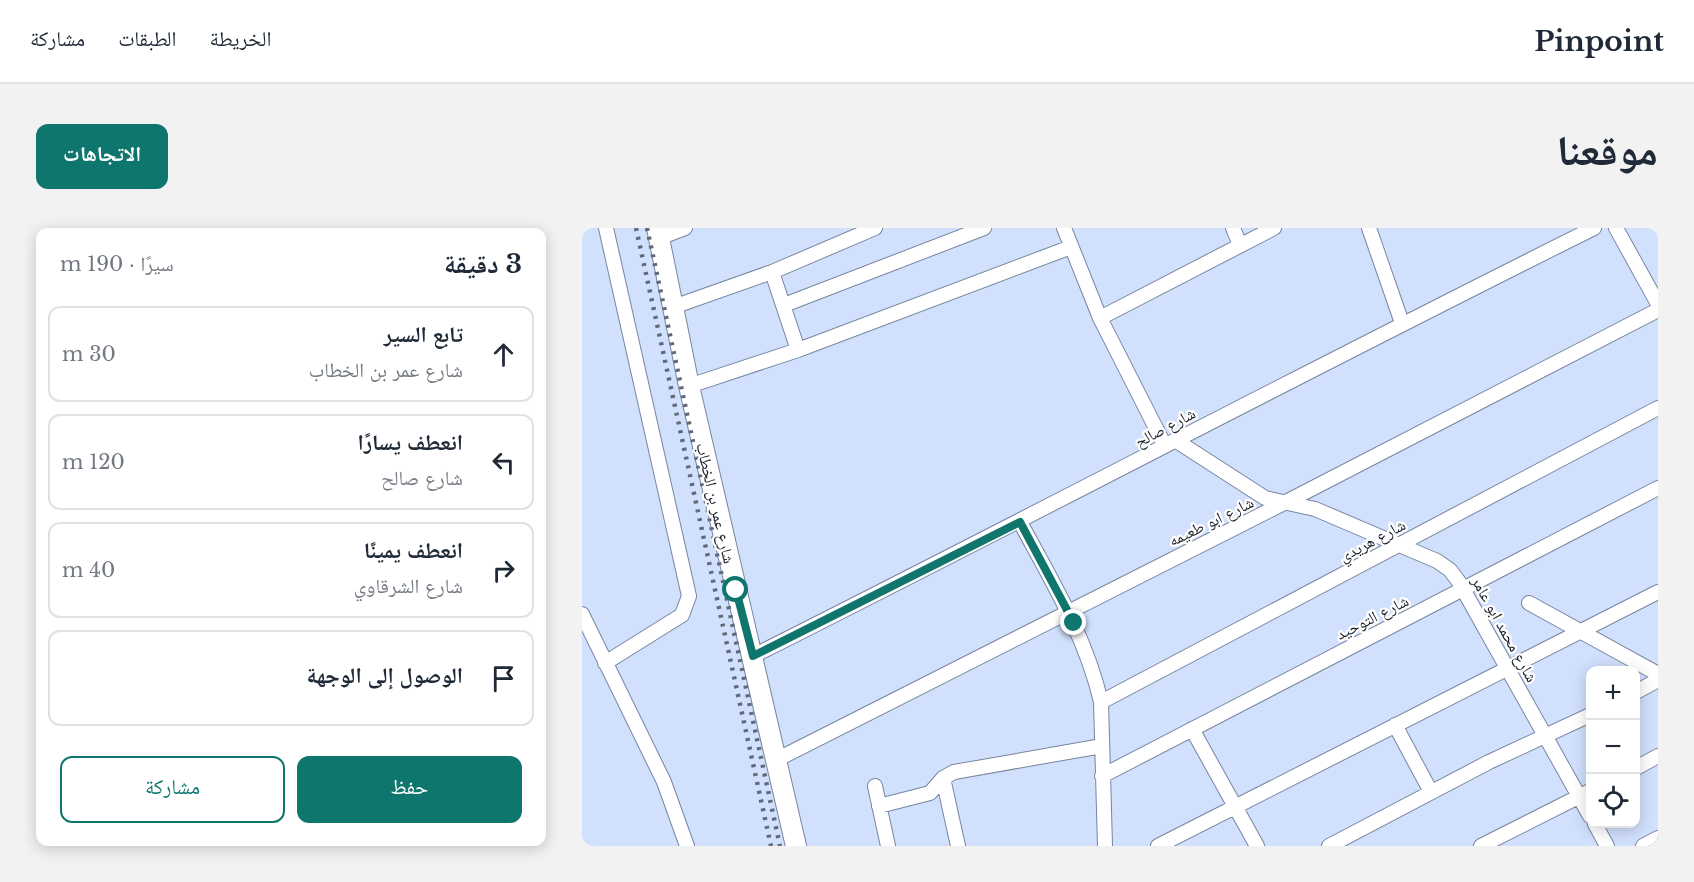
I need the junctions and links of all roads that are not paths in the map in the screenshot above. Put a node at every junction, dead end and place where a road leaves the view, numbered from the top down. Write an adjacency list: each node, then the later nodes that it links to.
1 (606, 228): 36 (street)
2 (685, 228): 11 (street)
3 (875, 228): 14 (street)
4 (984, 228): 16 (street)
5 (1064, 228): 13 (street)
6 (1233, 228): 12 (street)
7 (1274, 228): 12 (street)
8 (1369, 228): 20 (street)
9 (1594, 228): 20 (street, شارع صالح)
10 (1616, 228): 15 (street)
11 (658, 233): 17 (main road, شارع عمر بن الخطاب)
12 (1240, 245): 19 (street)
13 (1071, 247): 19 (street); 21 (street)
14 (772, 272): 16 (street); 17 (street)
15 (1658, 304)
16 (784, 305): 21 (street)
17 (673, 307): 22 (main road, شارع عمر بن الخطاب)
18 (1658, 310): 26 (street, شارع ابو طعيمه)
19 (1100, 318): 24 (street)
20 (1402, 323): 24 (street, شارع صالح)
21 (798, 350): 22 (street)
22 (689, 386): 35 (main road, شارع عمر بن الخطاب)
23 (1658, 408): 28 (street, شارع هريدي)
24 (1170, 443): 26 (street, شارع محمد ابو عامر); 27 (street, شارع صالح)
25 (1658, 488): 29 (street, شارع التوحيد)
26 (1286, 502): 28 (street, شارع محمد ابو عامر); 32 (street, شارع ابو طعيمه)
27 (1020, 522): 32 (street); 35 (street, شارع صالح)
28 (1397, 545): 29 (street, شارع محمد ابو عامر); 41 (street, شارع هريدي)
29 (1463, 589): 37 (street, شارع محمد ابو عامر); 44 (street, شارع التوحيد)
30 (1658, 592): 34 (street)
31 (1529, 603): 34 (street)
32 (1068, 610): 41 (street); 48 (street, شارع ابو طعيمه)
33 (582, 614): 36 (street)
34 (1577, 632): 37 (street); 38 (street)
35 (753, 656): 48 (main road, شارع عمر بن الخطاب)
36 (605, 663): 59 (street)
37 (1507, 667): 43 (street); 45 (street, شارع محمد ابو عامر)
38 (1658, 674)
39 (1658, 680): 40 (street)
40 (1640, 689)
41 (1101, 702): 46 (street)
42 (1586, 717): 45 (street)
43 (1395, 725): 53 (street); 56 (street)
44 (1192, 729): 50 (street, شارع التوحيد); 56 (street)
45 (1546, 736): 53 (street); 54 (street, شارع محمد ابو عامر)
46 (1102, 746): 50 (street); 51 (street)
47 (1658, 756): 49 (street)
48 (776, 759): 60 (main road, شارع عمر بن الخطاب)
49 (1640, 765)
50 (1102, 776): 63 (street)
51 (943, 778): 55 (street); 62 (street)
52 (875, 786): 55 (street)
53 (1431, 792): 66 (street)
54 (1585, 794): 67 (street)
55 (879, 806): 61 (street)
56 (1235, 808): 64 (street); 65 (street)
57 (1597, 828): 68 (street)
58 (1658, 838): 69 (street)
59 (687, 846)
60 (796, 846)
61 (888, 846)
62 (958, 846)
63 (1105, 846)
64 (1158, 846)
65 (1257, 846)
66 (1329, 846)
67 (1482, 846)
68 (1607, 846)
69 (1643, 846)

